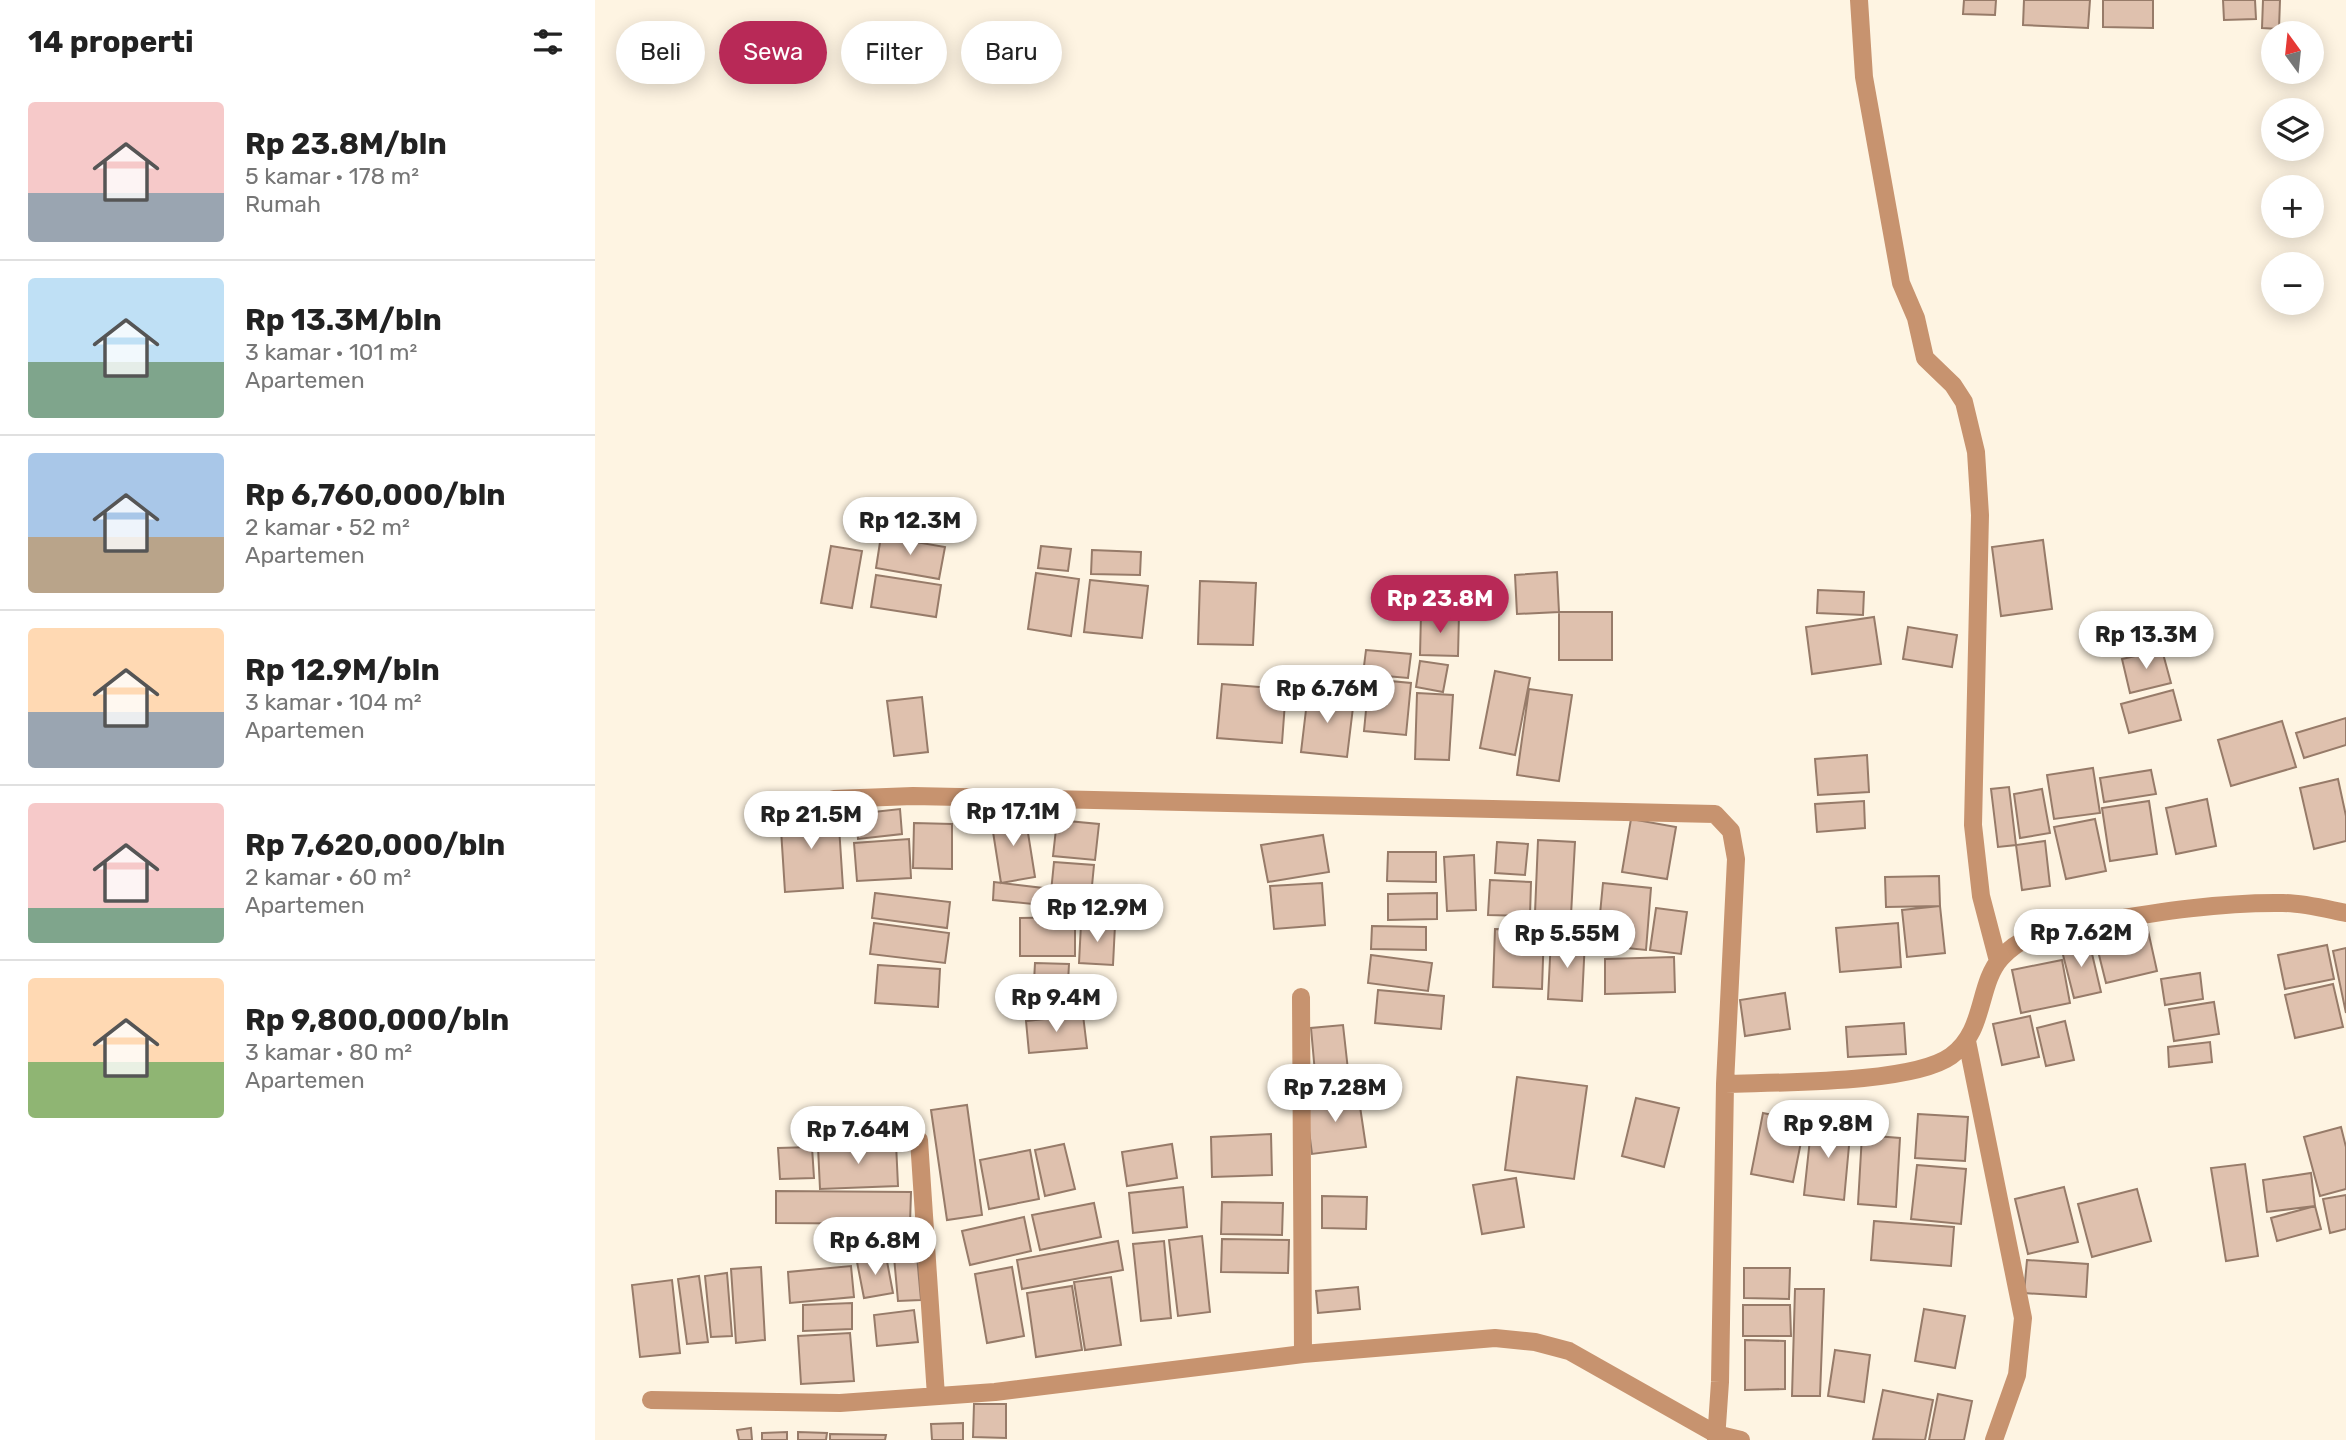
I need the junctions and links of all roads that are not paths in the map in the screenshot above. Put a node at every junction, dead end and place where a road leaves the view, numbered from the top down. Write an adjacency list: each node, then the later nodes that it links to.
1 (1859, 0): 4 (street)
2 (834, 799): 7 (street)
3 (2346, 913): 4 (street)
4 (1998, 961): 6 (street)
5 (1301, 997): 9 (street)
6 (1967, 1041): 7 (street); 14 (street)
7 (1725, 1084): 12 (street)
8 (919, 1140): 10 (street)
9 (1303, 1354): 10 (street); 12 (street)
10 (936, 1396): 11 (street)
11 (652, 1399)
12 (1716, 1437): 13 (street)
13 (1741, 1440)
14 (1994, 1440)

